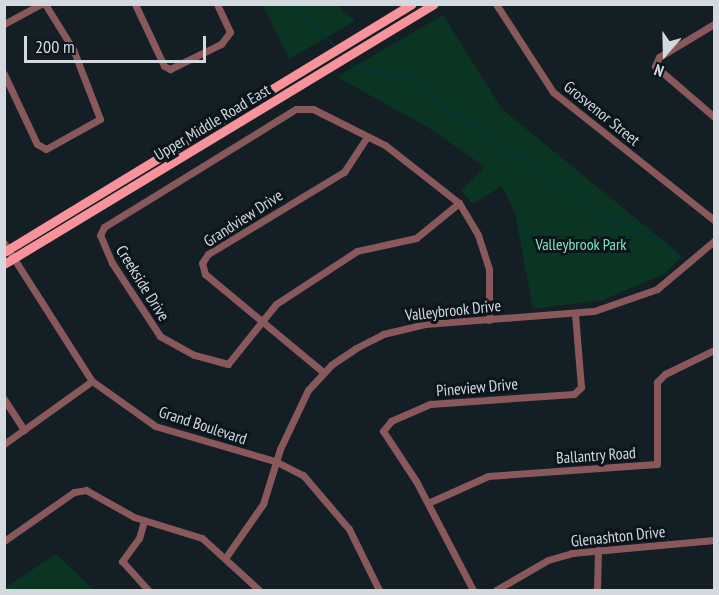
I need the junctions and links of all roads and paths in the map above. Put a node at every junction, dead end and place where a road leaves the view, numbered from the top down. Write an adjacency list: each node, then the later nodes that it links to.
1 (43, 4): 7 (street); 9 (street)
2 (135, 4): 3 (street)
3 (217, 4)
4 (412, 4): 15 (main road, Upper Middle Road East)
5 (434, 4): 15 (main road, Upper Middle Road East)
6 (496, 4): 13 (street, Grosvenor Street)
7 (4, 24)
8 (714, 24): 10 (street)
9 (4, 74)
10 (714, 117)
11 (366, 137): 12 (street, Creekside Drive); 18 (street, Grandview Drive); 18 (street, Creekside Drive)
12 (459, 203): 18 (street, Creekside Drive); 19 (street, Creekside Drive)
13 (714, 220)
14 (714, 241): 17 (street, Valleybrook Drive)
15 (8, 251): 16 (main road, Upper Middle Road East); 22 (street, Grand Boulevard)
16 (4, 264)
17 (575, 314): 19 (street, Valleybrook Drive); 27 (street, Pineview Drive)
18 (263, 319): 21 (street, Grandview Drive)
19 (489, 320): 21 (street, Valleybrook Drive)
20 (714, 350): 27 (street, Ballantry Road)
21 (323, 372): 26 (street, Valleybrook Drive)
22 (92, 381): 24 (street); 26 (street, Grand Boulevard)
23 (4, 399): 24 (street)
24 (24, 430): 25 (street)
25 (4, 444)
26 (275, 461): 32 (street, Valleybrook Drive); 35 (street, Grand Boulevard)
27 (428, 503): 36 (street, Pineview Drive)
28 (144, 521): 30 (street); 32 (street); 33 (street)
29 (714, 540): 31 (street, Glenashton Drive)
30 (4, 542)
31 (598, 550): 37 (street, Glenashton Drive); 38 (street)
32 (226, 557): 34 (street)
33 (148, 591)
34 (259, 591)
35 (379, 591)
36 (473, 591)
37 (496, 591)
38 (597, 591)

